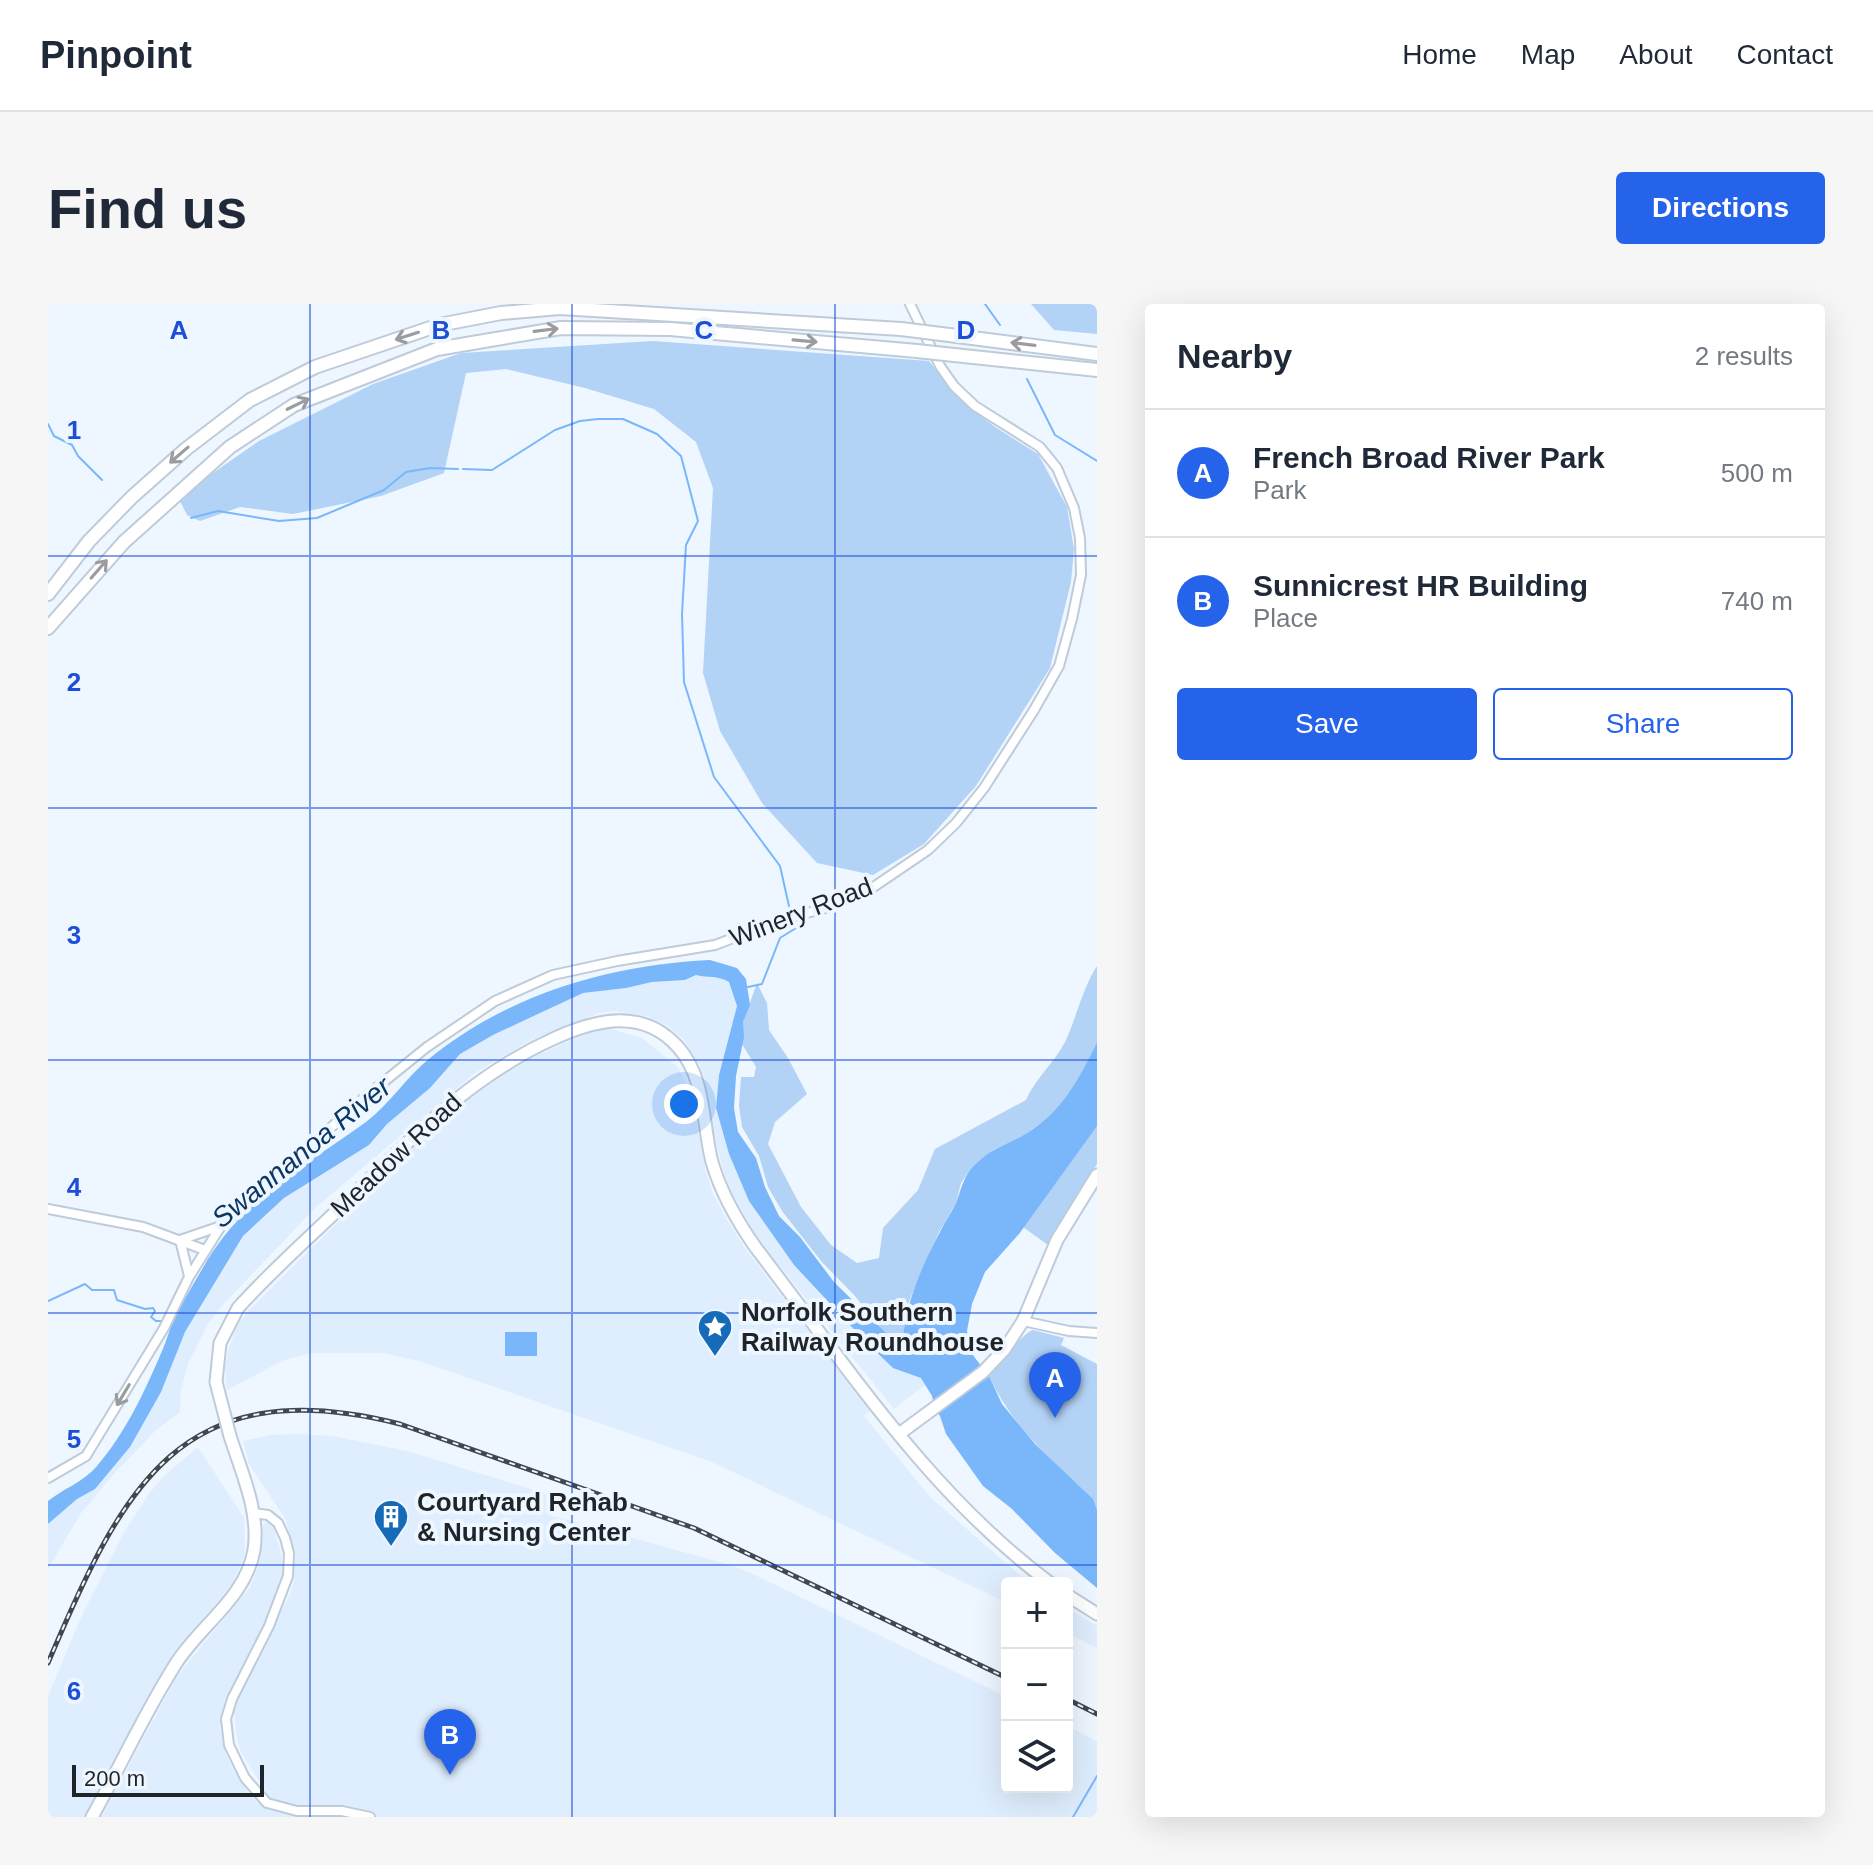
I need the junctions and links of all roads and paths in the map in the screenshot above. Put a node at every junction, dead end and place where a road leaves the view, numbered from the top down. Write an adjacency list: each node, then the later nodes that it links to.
1 (910, 304): 8 (street, Winery Road)
2 (1097, 354): 4 (highway, one-way to 4, bridge)
3 (1097, 370): 5 (highway, one-way to 3, bridge)
4 (48, 594)
5 (48, 628)
6 (1097, 1175): 12 (main road)
7 (48, 1209): 9 (street)
8 (221, 1226): 9 (street); 10 (street, Winery Road)
9 (180, 1240): 10 (street); 11 (street)
10 (205, 1250): 11 (street, Winery Road)
11 (189, 1277): 17 (street, Winery Road, one-way to 17)
12 (1023, 1321): 13 (street); 15 (main road)
13 (1097, 1333)
14 (883, 1412): 15 (main road); 16 (main road, Meadow Road); 18 (main road, Meadow Road, bridge)
15 (918, 1419): 16 (main road)
16 (899, 1434): 19 (main road, Meadow Road)
17 (48, 1478)
18 (253, 1513): 22 (main road, Meadow Road); 23 (street)
19 (1043, 1577)
20 (1073, 1599): 21 (main road)
21 (1097, 1614)
22 (92, 1817)
23 (370, 1817)

